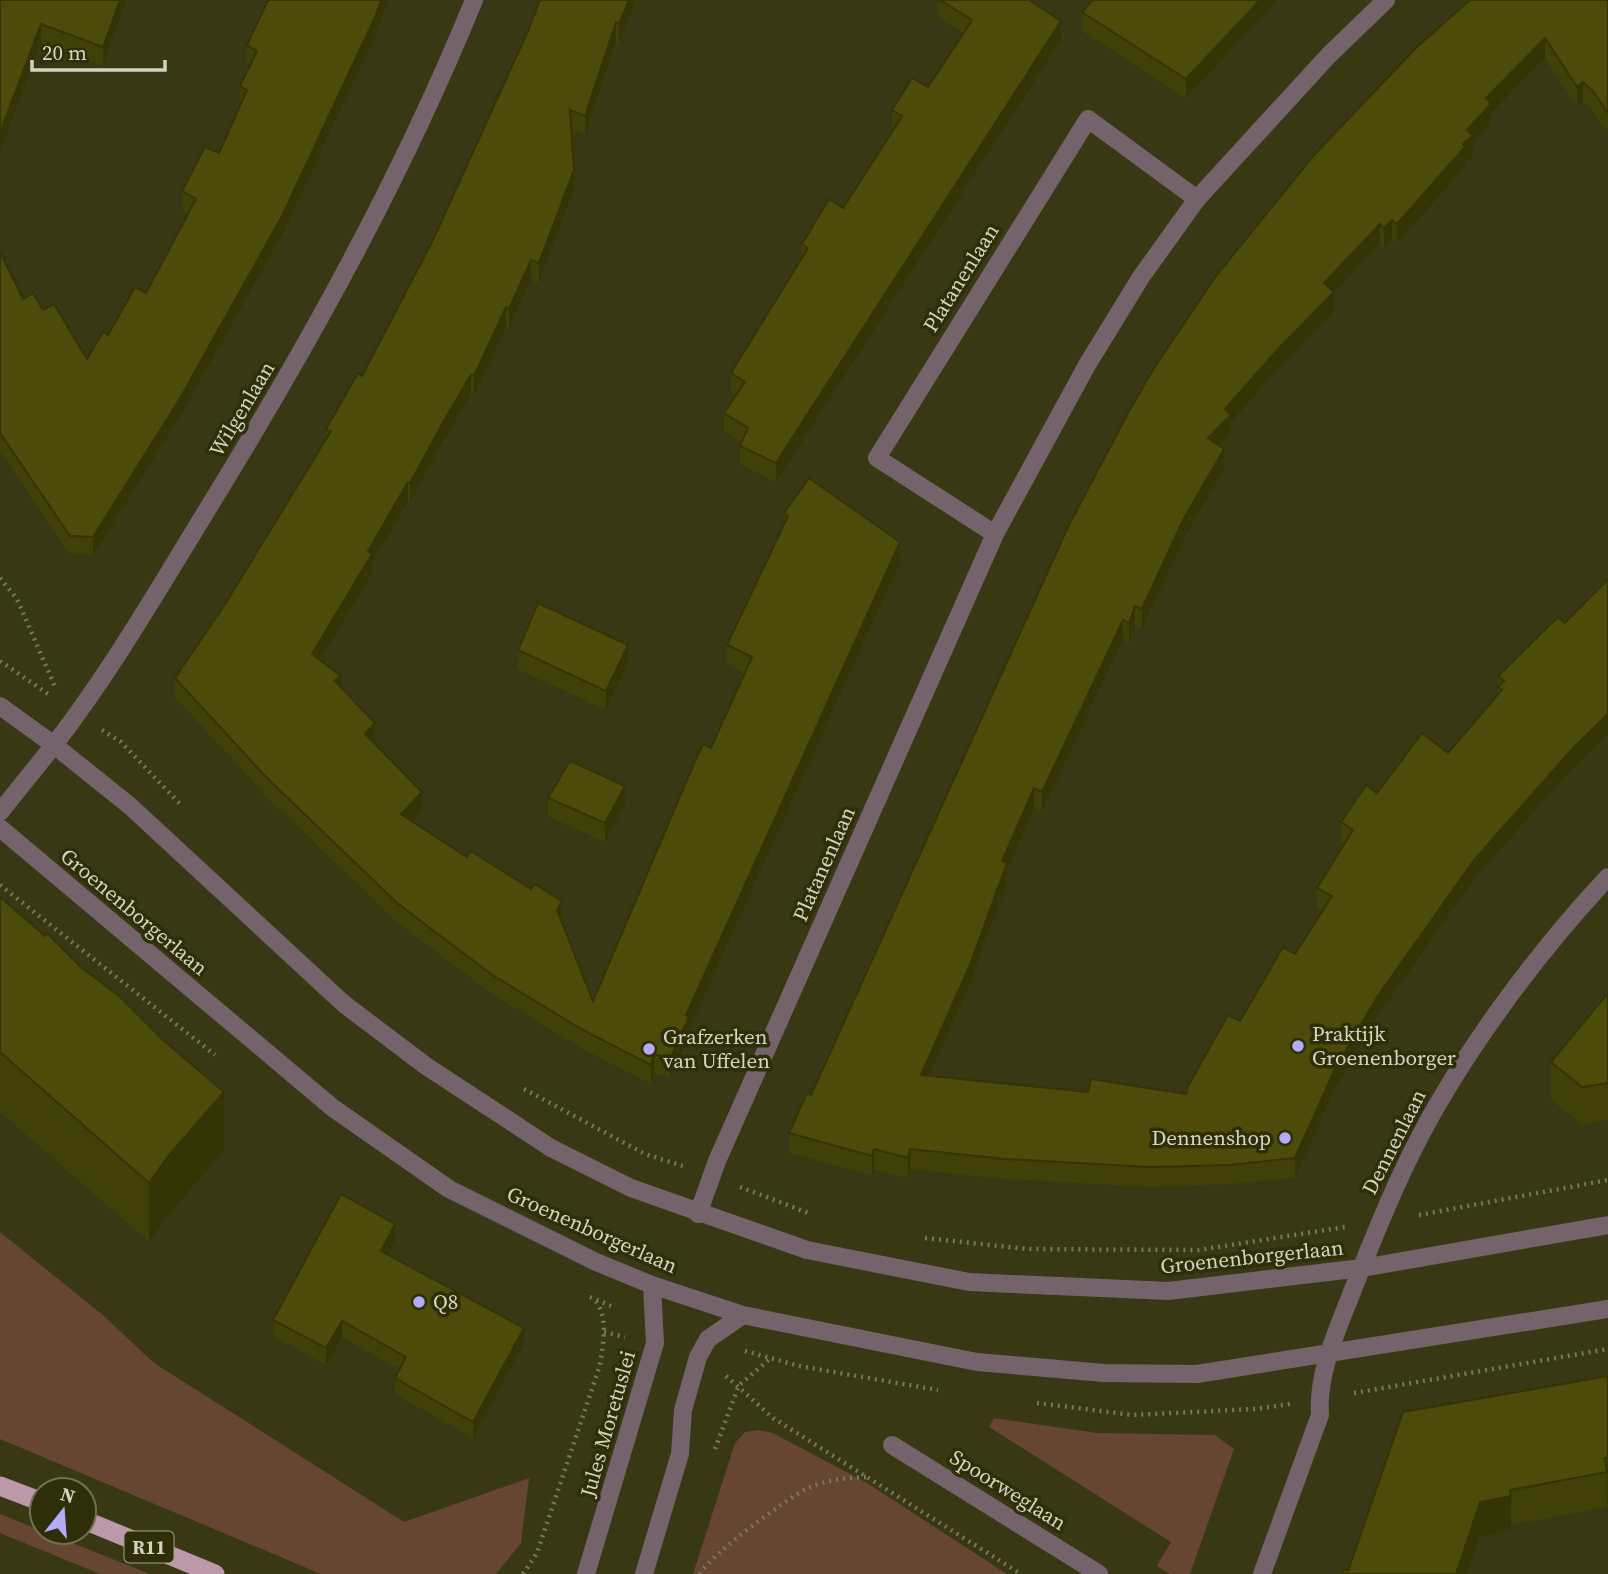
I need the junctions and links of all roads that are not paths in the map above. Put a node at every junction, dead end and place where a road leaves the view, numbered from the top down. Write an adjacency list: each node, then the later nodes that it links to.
1 (474, 0): 6 (street, Wilgenlaan)
2 (1386, 0): 3 (street, Platanenlaan)
3 (1197, 199): 4 (street, Platanenlaan); 4 (street, Platanenlaan)
4 (995, 534): 10 (street, Platanenlaan)
5 (0, 706): 6 (street, Groenenborgerlaan)
6 (54, 745): 7 (street, Wilgenlaan); 10 (street, Groenenborgerlaan)
7 (0, 812)
8 (0, 828): 13 (street, Groenenborgerlaan)
9 (1608, 877): 12 (street, Dennenlaan)
10 (698, 1214): 12 (street, Groenenborgerlaan)
11 (1608, 1225): 12 (street, Groenenborgerlaan)
12 (1362, 1268): 16 (street, Groenenborgerlaan)
13 (652, 1285): 15 (street, Groenenborgerlaan); 22 (street, Jules Moretuslei)
14 (1608, 1309): 16 (street, Groenenborgerlaan)
15 (743, 1315): 16 (street, Groenenborgerlaan); 23 (street)
16 (1329, 1352): 25 (street)
17 (892, 1445): 24 (street, Spoorweglaan)
18 (0, 1486): 19 (highway)
19 (28, 1497)
20 (98, 1526): 21 (highway, R11)
21 (215, 1574)
22 (586, 1574)
23 (644, 1574)
24 (1099, 1574)
25 (1262, 1574)

